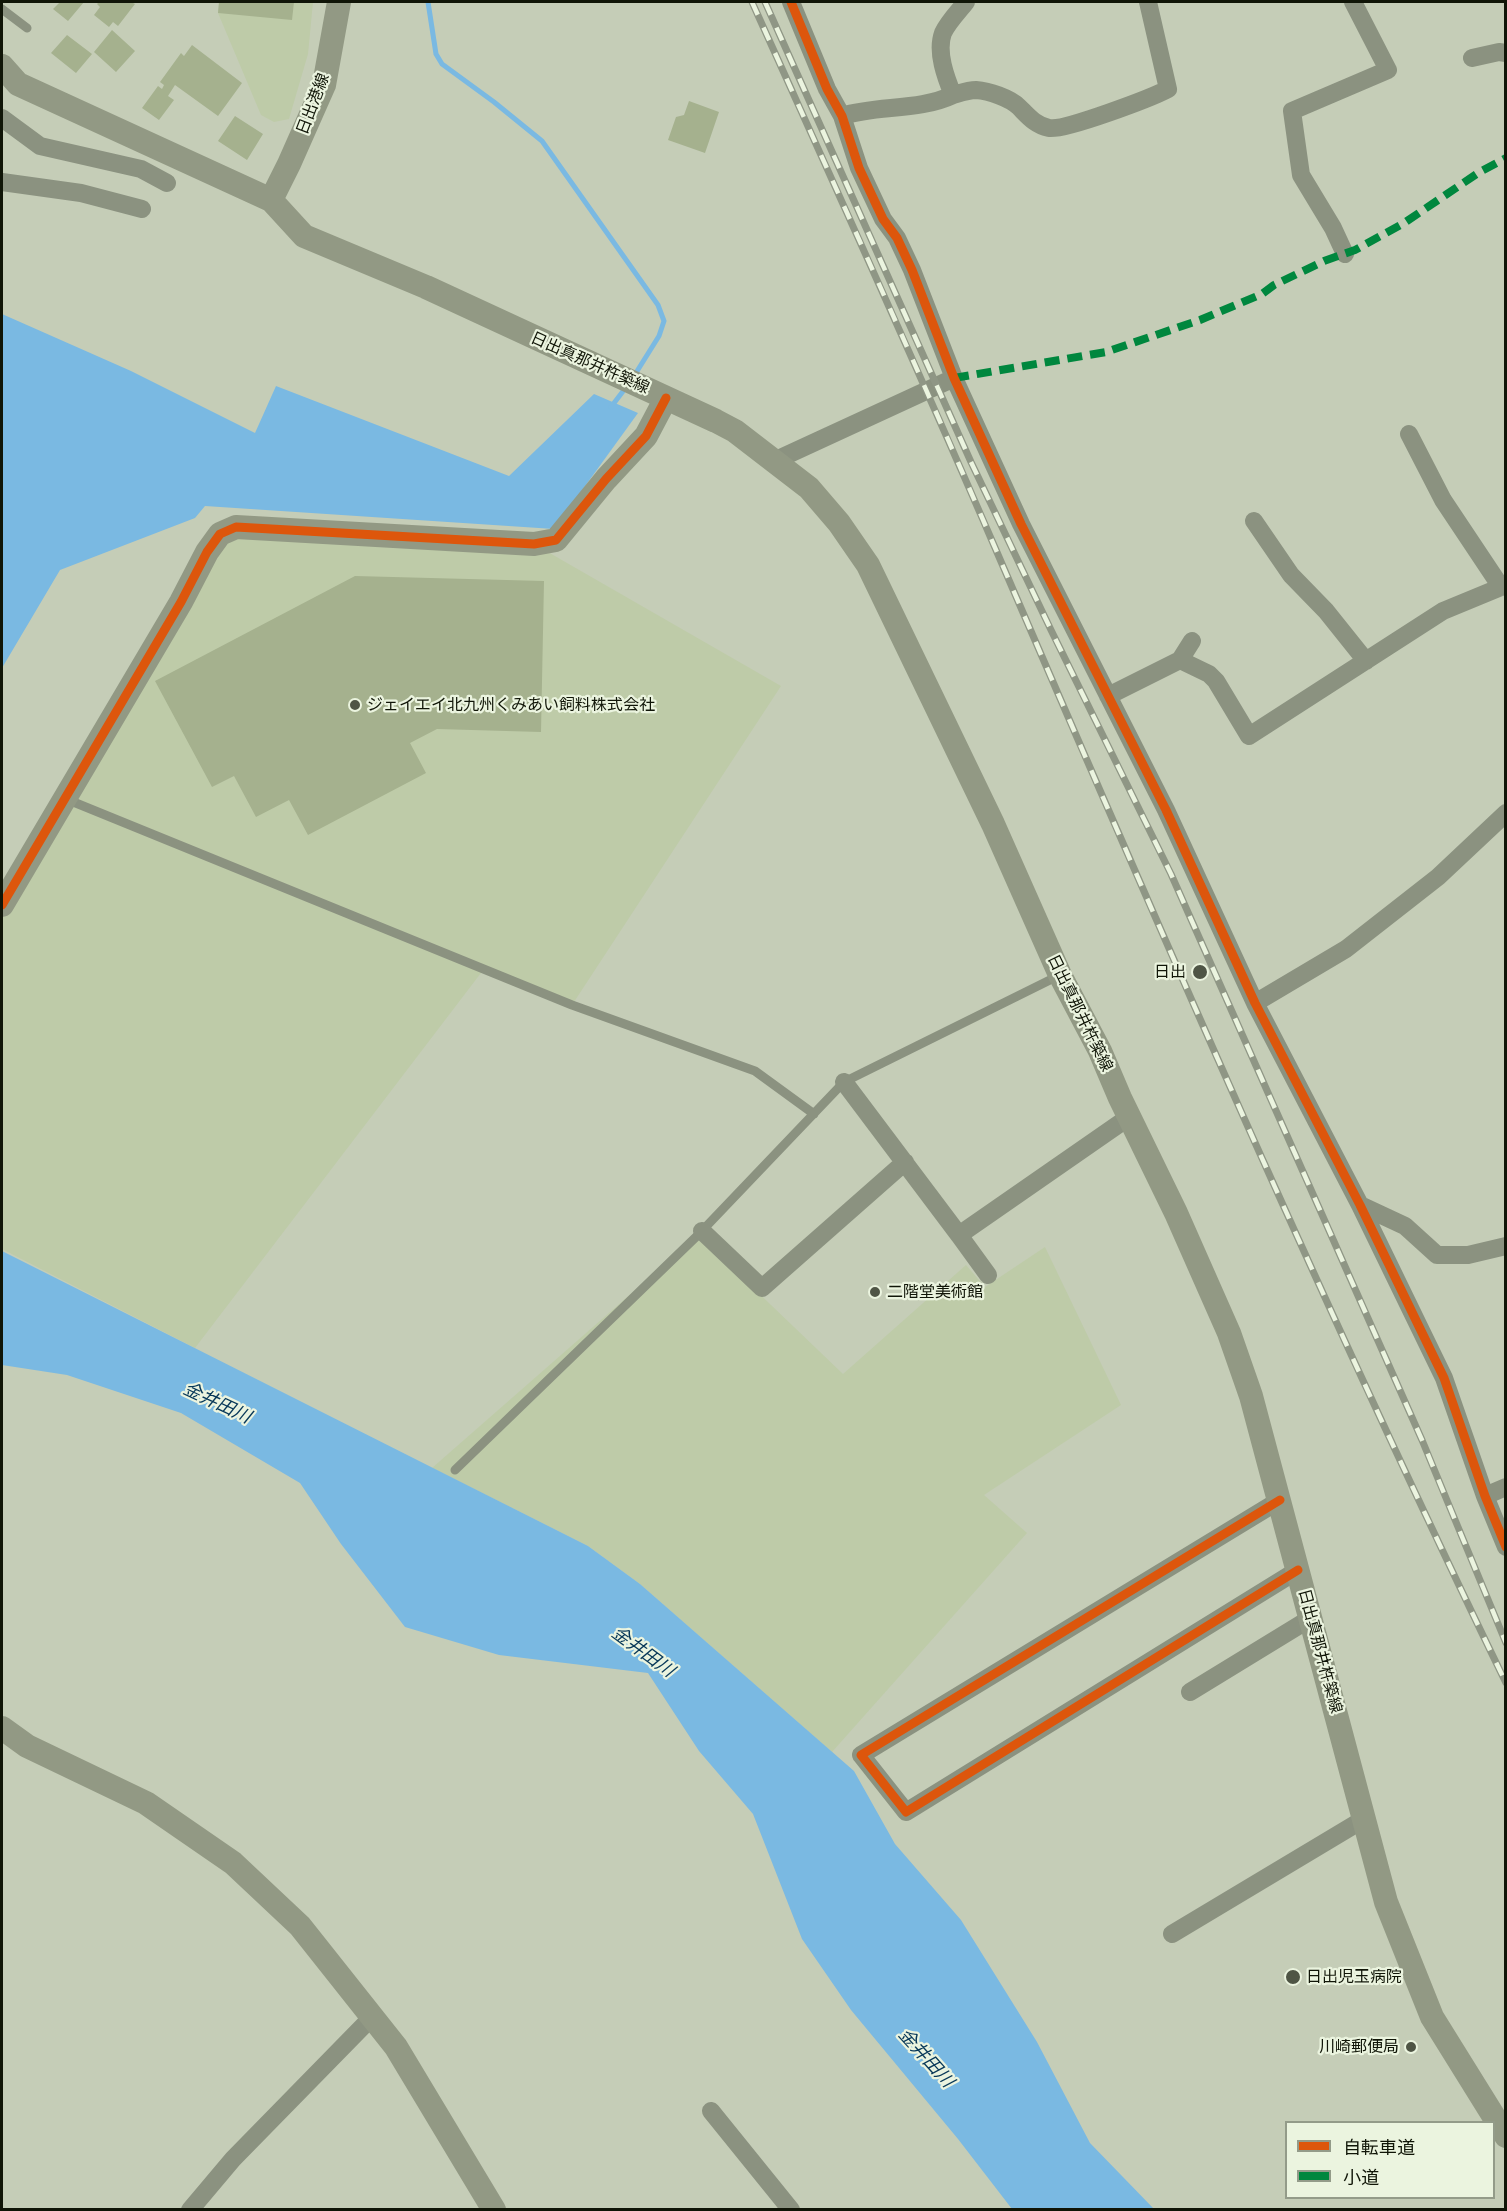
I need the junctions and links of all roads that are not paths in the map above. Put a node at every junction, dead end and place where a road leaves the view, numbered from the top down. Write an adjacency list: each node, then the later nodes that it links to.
1 (339, 2): 16 (main road, 日出港線)
2 (791, 2): 12 (street)
3 (966, 2): 11 (street)
4 (1148, 2): 11 (street)
5 (1353, 2): 18 (street)
6 (2, 9): 7 (lane)
7 (27, 28)
8 (1506, 53): 9 (street)
9 (1472, 58)
10 (2, 66): 16 (main road)
11 (953, 95): 12 (street)
12 (842, 116): 19 (street)
13 (2, 118): 15 (street)
14 (2, 182): 17 (street)
15 (167, 183)
16 (271, 200): 20 (main road, 日出真那井杵築線)
17 (142, 209)
18 (1345, 254)
19 (954, 378): 22 (street); 28 (street)
20 (666, 398): 22 (main road, 日出真那井杵築線); 29 (main road)
21 (1409, 434): 24 (street)
22 (774, 461): 32 (main road, 日出真那井杵築線)
23 (1254, 521): 27 (street)
24 (1503, 586): 27 (street)
25 (1192, 641): 26 (street)
26 (1180, 660): 27 (street); 28 (street)
27 (1366, 661)
28 (1108, 696): 33 (street)
29 (66, 799): 31 (main road); 35 (lane)
30 (1506, 813): 33 (street)
31 (2, 905)
32 (1060, 975): 34 (lane); 36 (main road, 日出真那井杵築線)
33 (1255, 1003): 38 (street)
34 (844, 1082): 35 (lane); 37 (street)
35 (814, 1114): 39 (lane)
36 (1130, 1117): 40 (street); 46 (main road, 日出真那井杵築線)
37 (904, 1162): 39 (street); 40 (street)
38 (1360, 1205): 41 (street); 45 (street)
39 (702, 1232): 43 (lane)
40 (959, 1235): 42 (street)
41 (1506, 1246)
42 (988, 1275)
43 (455, 1470)
44 (1506, 1487): 45 (street)
45 (1485, 1496): 47 (street)
46 (1280, 1500): 48 (main road, 日出真那井杵築線); 48 (street)
47 (1506, 1547)
48 (1298, 1570): 49 (main road, 日出真那井杵築線)
49 (1311, 1618): 50 (street); 52 (main road, 日出真那井杵築線)
50 (1190, 1692)
51 (2, 1728): 54 (main road)
52 (1364, 1819): 53 (street); 56 (main road, 日出真那井杵築線)
53 (1172, 1934)
54 (372, 2017): 57 (street); 58 (main road)
55 (711, 2111): 59 (street)
56 (1506, 2136)
57 (190, 2210)
58 (494, 2210)
59 (791, 2210)

